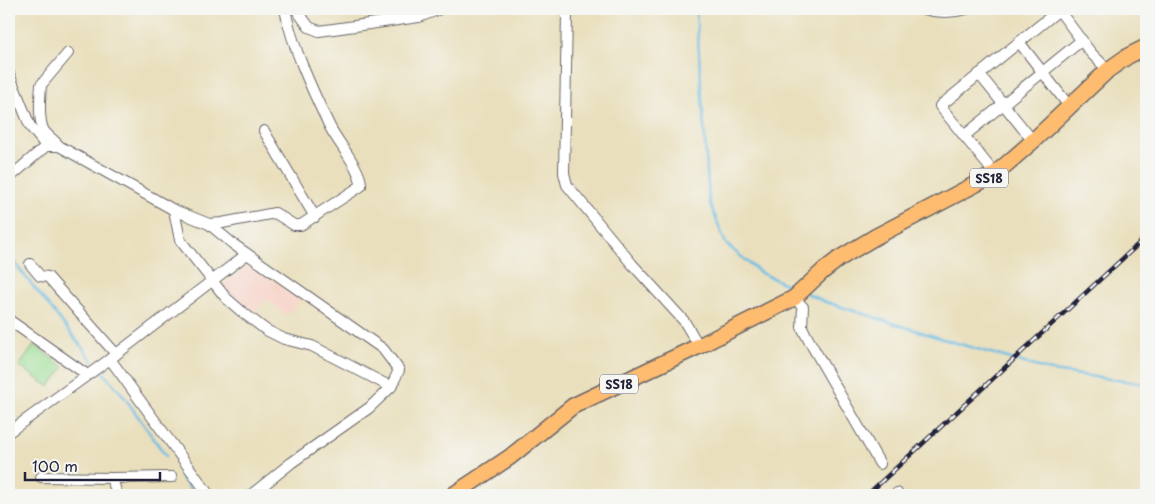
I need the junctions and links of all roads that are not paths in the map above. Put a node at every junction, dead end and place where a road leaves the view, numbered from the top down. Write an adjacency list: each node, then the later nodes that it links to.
1 (285, 9): 26 (street)
2 (296, 9): 3 (street)
3 (440, 9)
4 (569, 9): 33 (street)
5 (923, 9): 6 (street)
6 (967, 9)
7 (1058, 9): 8 (street); 9 (street)
8 (1082, 40): 12 (street); 13 (street)
9 (1018, 42): 13 (street); 15 (street)
10 (1146, 47): 12 (main road, SS18)
11 (68, 53): 22 (street)
12 (1108, 70): 17 (main road, SS18)
13 (1042, 72): 16 (street); 17 (street)
14 (9, 74): 21 (street)
15 (979, 74): 16 (street); 19 (street)
16 (1002, 103): 19 (street); 20 (street)
17 (1069, 106): 20 (main road, SS18)
18 (264, 131): 26 (street)
19 (964, 136): 23 (street)
20 (1032, 141): 23 (main road, SS18)
21 (46, 146): 22 (street); 24 (street)
22 (59, 146): 25 (street)
23 (995, 174): 31 (main road, SS18)
24 (9, 178)
25 (174, 210): 27 (street); 30 (street)
26 (315, 217): 27 (street)
27 (220, 227): 28 (street)
28 (247, 254): 30 (street); 36 (street)
29 (30, 264): 34 (street)
30 (212, 281): 34 (street); 36 (street)
31 (797, 296): 33 (main road, SS18); 38 (street)
32 (9, 320): 35 (street)
33 (699, 346): 45 (main road, SS18)
34 (113, 356): 35 (street); 43 (street)
35 (86, 374): 37 (street)
36 (391, 387): 44 (street)
37 (9, 432)
38 (880, 464)
39 (41, 477): 41 (street)
40 (172, 477): 41 (street)
41 (112, 478): 42 (street)
42 (116, 495)
43 (209, 495)
44 (251, 495)
45 (453, 495)

